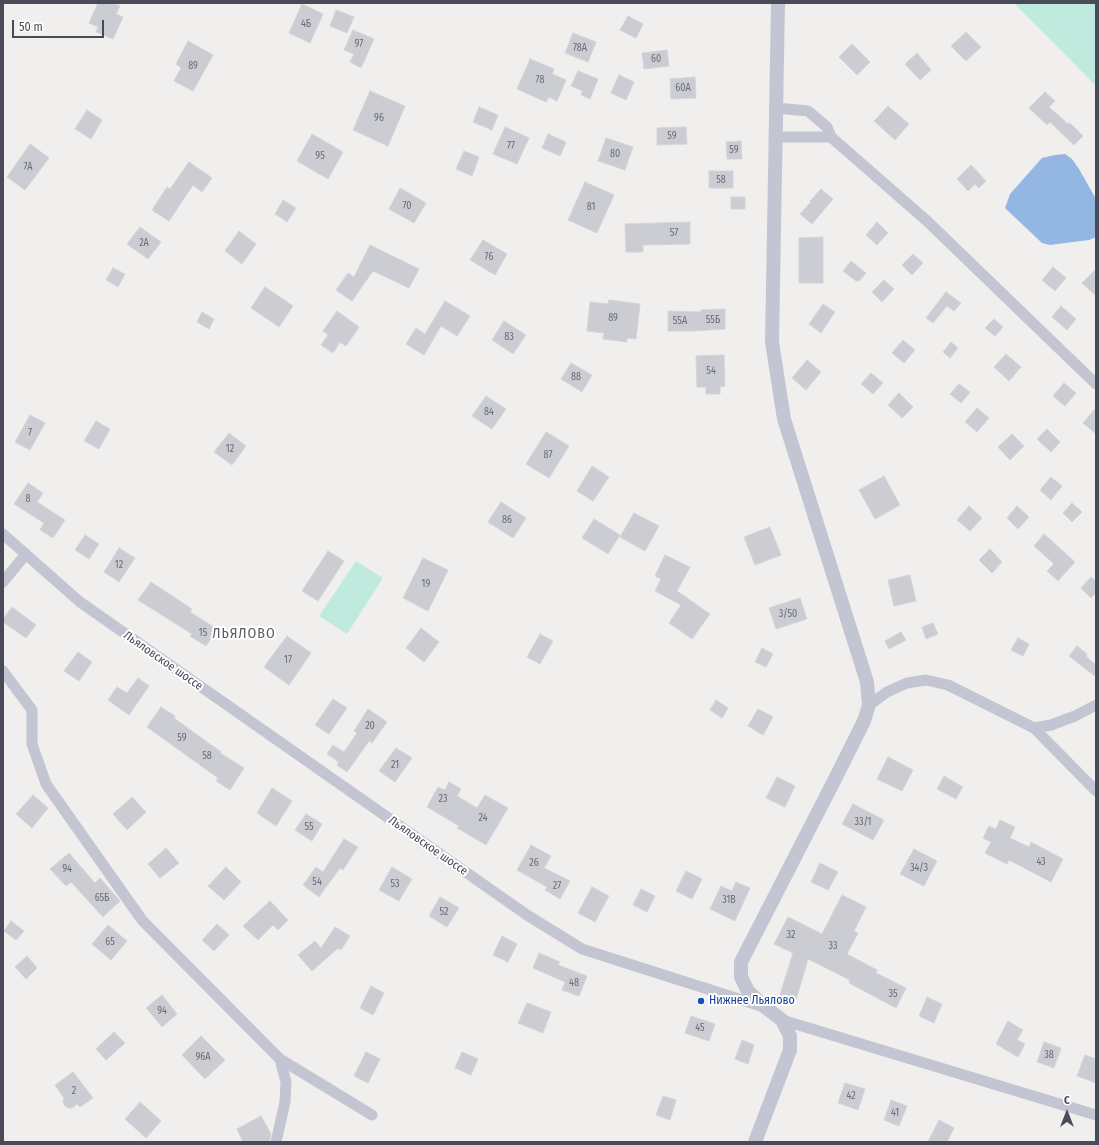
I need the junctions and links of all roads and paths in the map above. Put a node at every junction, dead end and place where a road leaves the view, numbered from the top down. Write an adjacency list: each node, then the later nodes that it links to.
1 (778, 3): 2 (street)
2 (776, 108): 3 (street); 4 (street)
3 (776, 137): 4 (street); 10 (street)
4 (831, 137): 5 (street)
5 (1096, 384)
6 (3, 534): 7 (street, Льяловское шоссе)
7 (26, 554): 8 (street); 14 (street, Льяловское шоссе)
8 (3, 582)
9 (3, 671): 16 (street)
10 (868, 705): 12 (street); 14 (street)
11 (1096, 705): 12 (street)
12 (1034, 728): 13 (street)
13 (1096, 791)
14 (765, 1007): 15 (street, Льяловское шоссе)
15 (782, 1020): 18 (street); 20 (street, Льяловское шоссе)
16 (280, 1059): 17 (street); 19 (street)
17 (372, 1115)
18 (1096, 1115)
19 (276, 1142)
20 (755, 1142)

